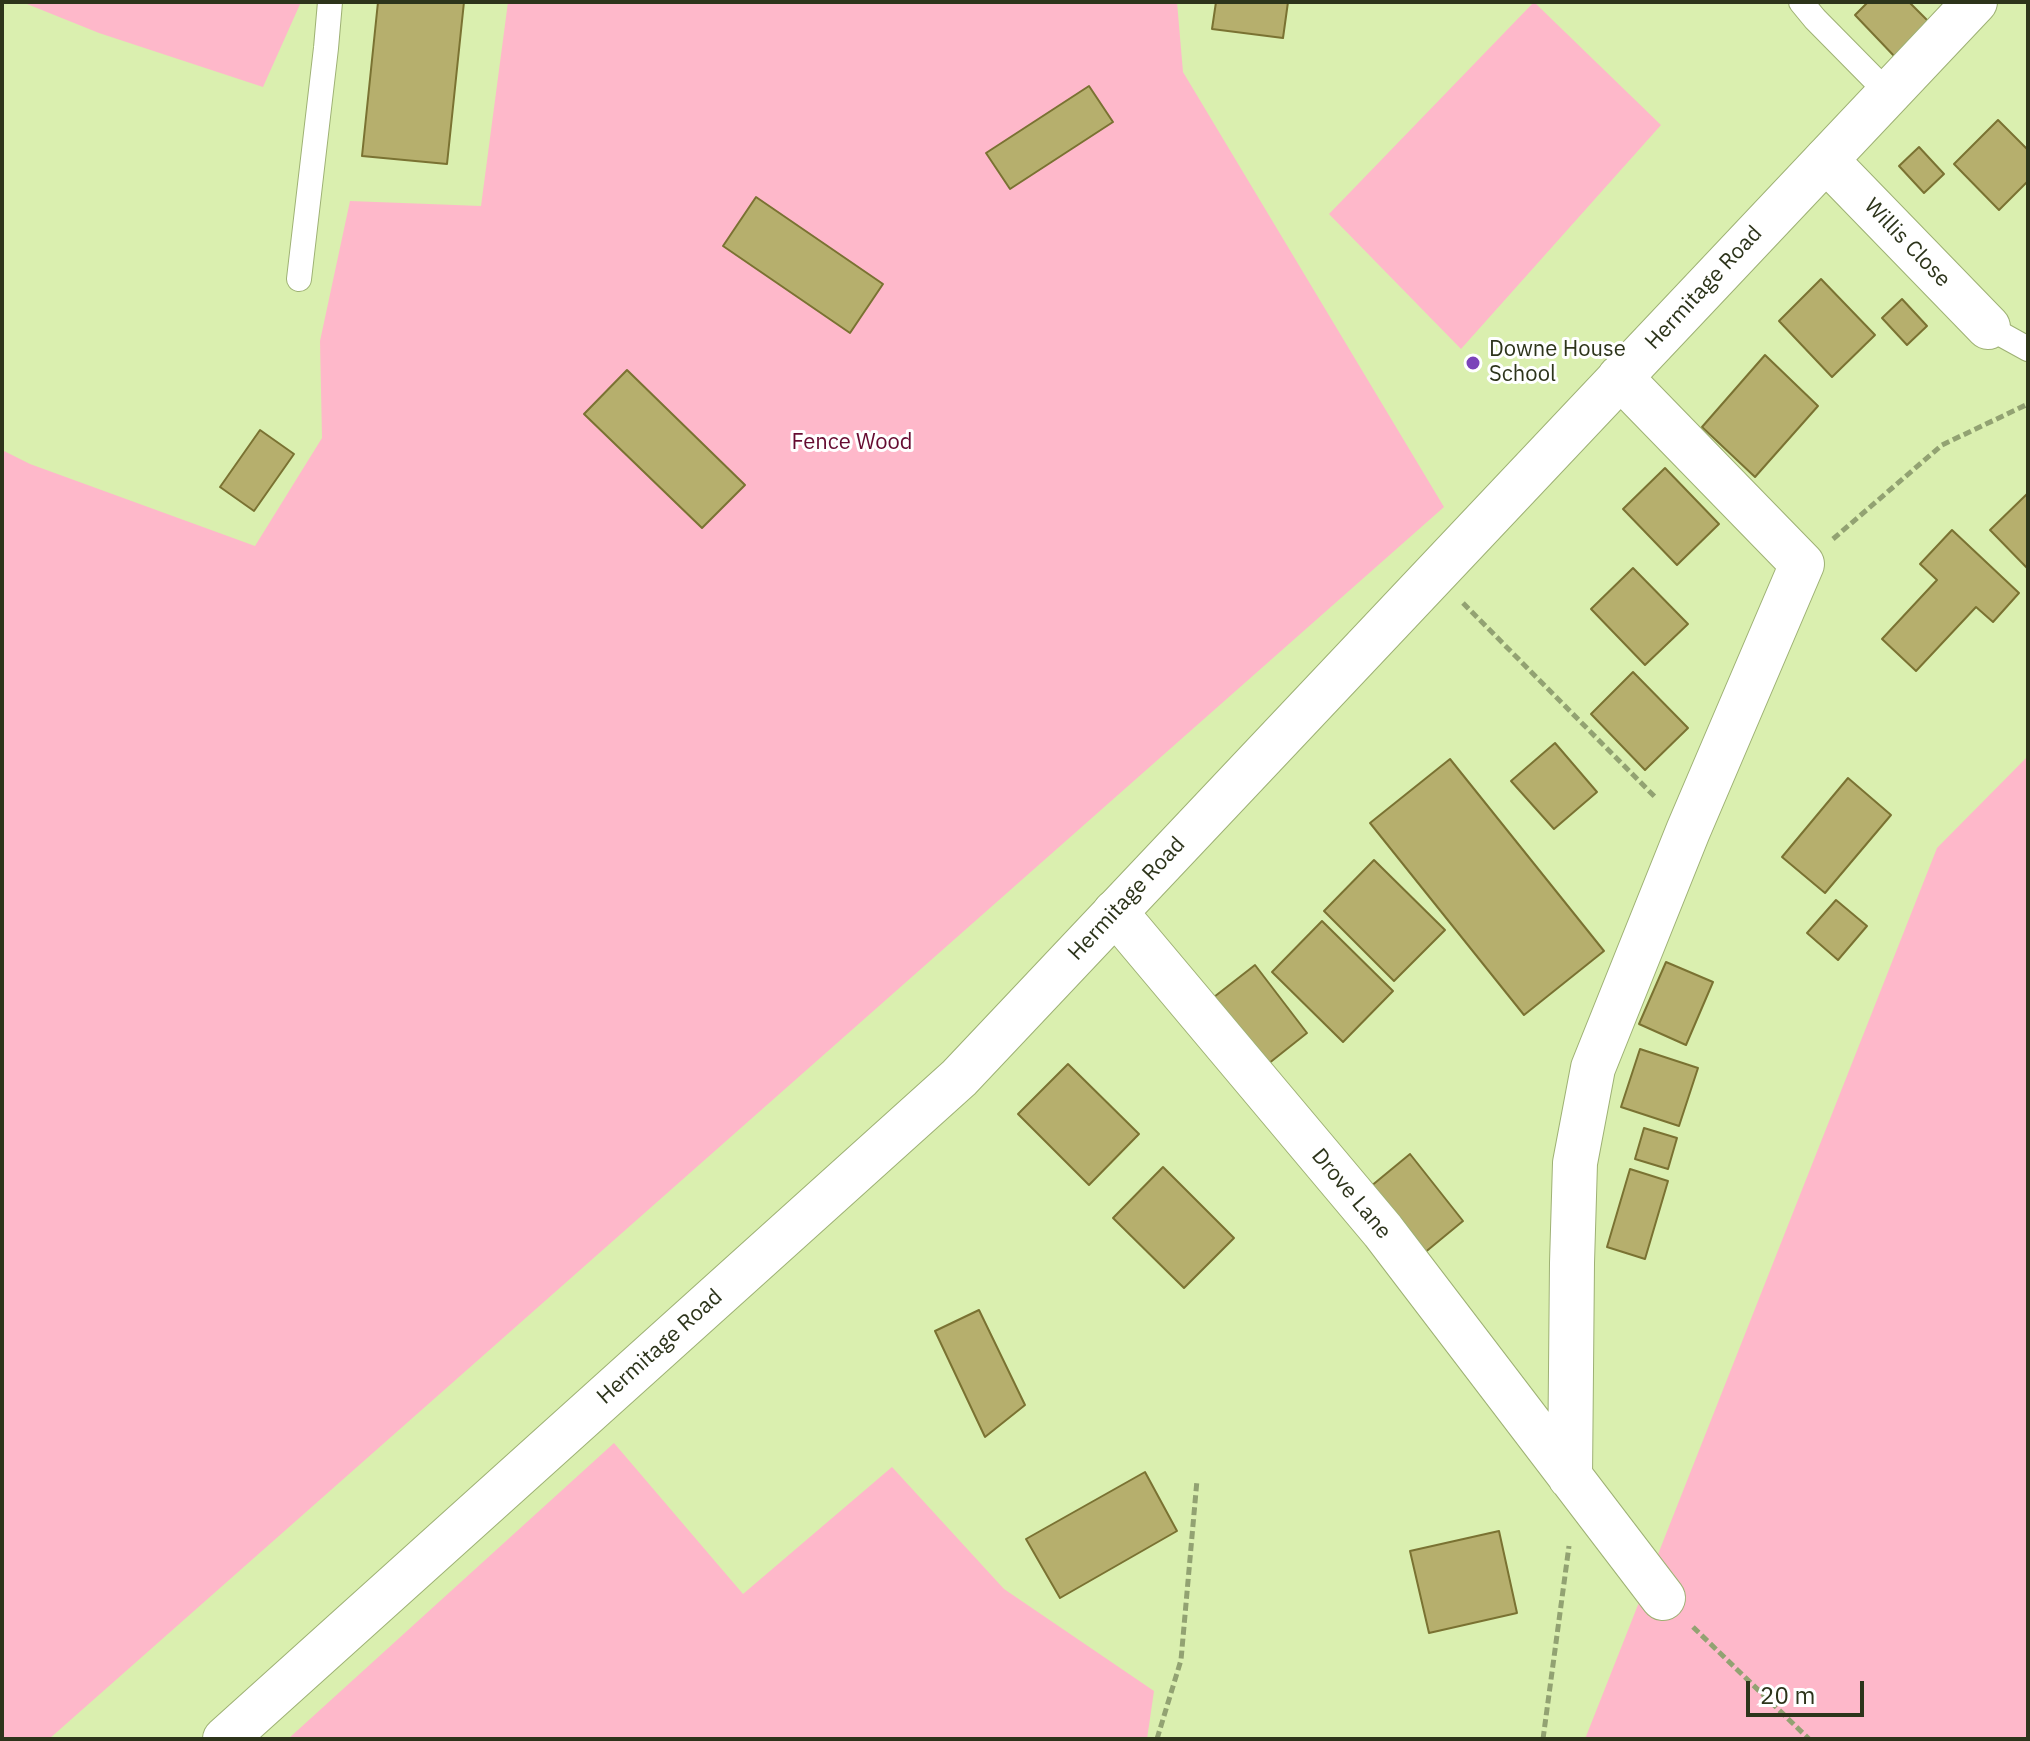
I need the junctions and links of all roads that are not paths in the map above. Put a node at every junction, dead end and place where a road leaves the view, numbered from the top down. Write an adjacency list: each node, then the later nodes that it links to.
1 (330, 2): 6 (lane)
2 (1801, 2): 4 (lane)
3 (1975, 2): 4 (street, Hermitage Road)
4 (1888, 93): 5 (street, Hermitage Road)
5 (1826, 160): 7 (street, Willis Close); 9 (street, Hermitage Road)
6 (299, 279)
7 (1988, 327): 8 (lane)
8 (2028, 349)
9 (1620, 377): 10 (street, Hermitage Road); 11 (street)
10 (1115, 912): 11 (street, Drove Lane); 13 (street, Hermitage Road)
11 (1574, 1481): 12 (street, Drove Lane)
12 (1663, 1598)
13 (225, 1739)

